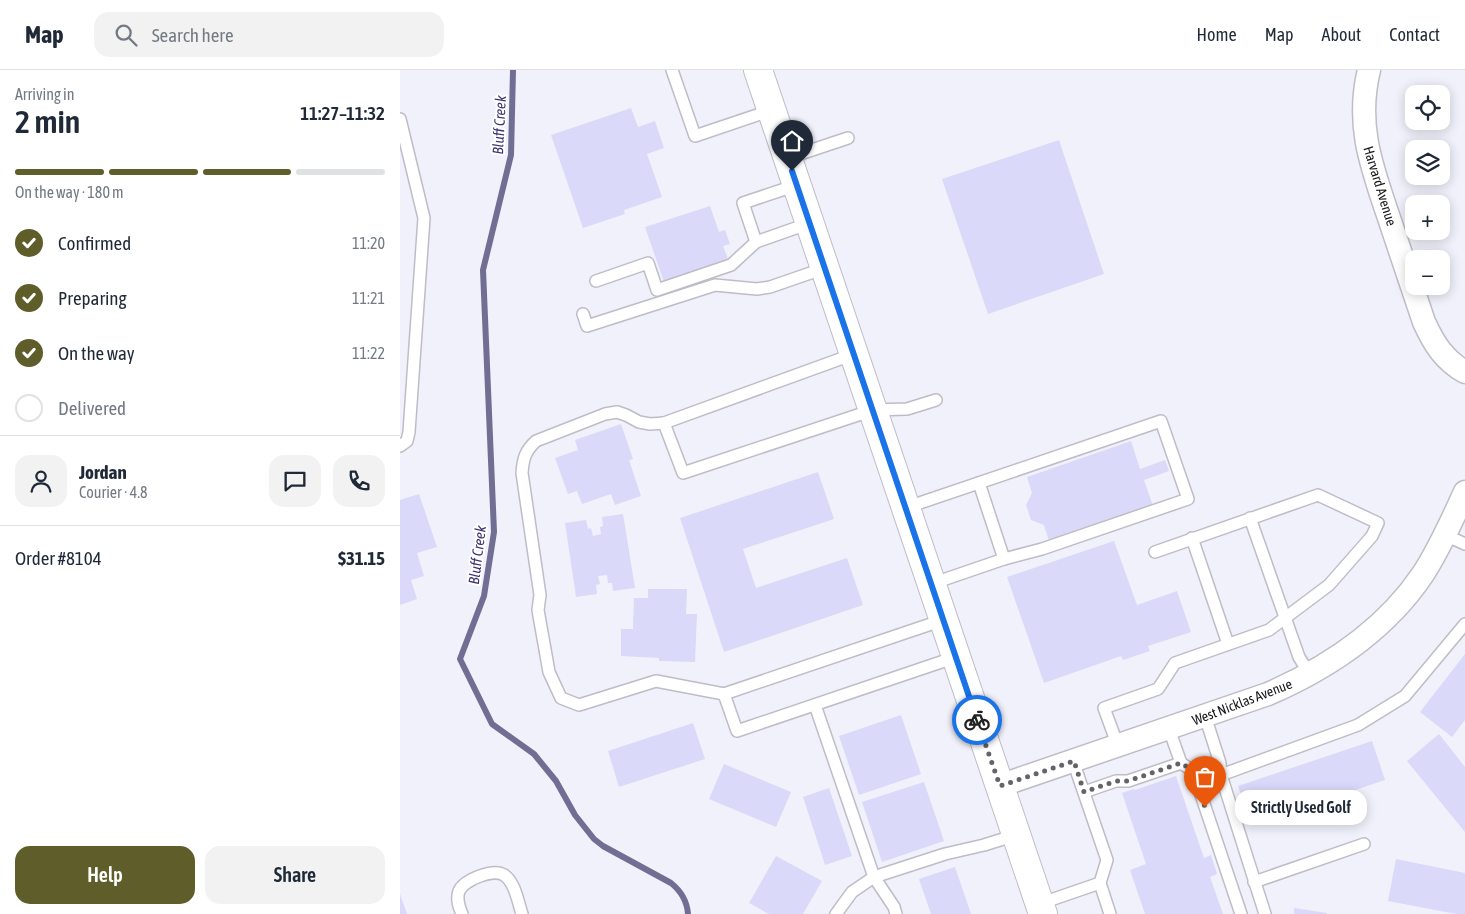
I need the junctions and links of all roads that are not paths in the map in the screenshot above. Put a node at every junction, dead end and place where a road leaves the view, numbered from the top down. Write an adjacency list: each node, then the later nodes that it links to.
1 (672, 70): 4 (lane)
2 (758, 70): 4 (main road)
3 (1369, 70): 15 (street, Harvard Avenue)
4 (772, 110): 7 (main road)
5 (400, 119): 19 (lane)
6 (848, 138): 7 (lane)
7 (788, 158): 8 (main road)
8 (797, 185): 9 (main road); 10 (lane)
9 (810, 223): 10 (lane); 11 (main road)
10 (756, 242): 12 (lane)
11 (825, 268): 13 (lane); 14 (main road)
12 (596, 281)
13 (583, 314)
14 (854, 354): 17 (main road); 18 (lane)
15 (1465, 372)
16 (936, 400): 17 (lane)
17 (872, 410): 18 (lane); 22 (main road)
18 (664, 423): 35 (lane)
19 (400, 446)
20 (979, 483): 22 (lane); 27 (lane); 27 (lane)
21 (1465, 492): 25 (street, West Nicklas Avenue)
22 (905, 508): 28 (main road)
23 (1250, 518): 24 (lane); 29 (lane); 29 (lane)
24 (1192, 538): 26 (lane); 32 (lane)
25 (1455, 539): 34 (street, West Nicklas Avenue)
26 (1155, 552)
27 (1004, 559): 28 (lane)
28 (931, 584): 30 (main road)
29 (1285, 619): 32 (lane); 34 (lane)
30 (943, 620): 33 (main road); 35 (lane)
31 (1465, 624): 42 (lane)
32 (1228, 644): 39 (lane)
33 (956, 657): 36 (lane); 43 (main road)
34 (1310, 675): 37 (street, West Nicklas Avenue)
35 (724, 694): 36 (lane)
36 (815, 705): 47 (lane)
37 (1205, 716): 38 (street, West Nicklas Avenue); 42 (lane)
38 (1169, 728): 39 (street, West Nicklas Avenue); 41 (lane)
39 (1118, 746): 40 (street, West Nicklas Avenue)
40 (1074, 761): 43 (street, West Nicklas Avenue); 44 (lane)
41 (1181, 763): 44 (lane); 56 (lane)
42 (1221, 776): 48 (lane)
43 (1000, 786): 45 (main road)
44 (1084, 792): 49 (lane)
45 (1016, 835): 47 (lane); 50 (main road)
46 (1364, 844): 48 (lane)
47 (874, 877): 53 (lane); 54 (lane)
48 (1254, 882): 57 (lane)
49 (1100, 883): 50 (lane); 55 (lane)
50 (1041, 909)
51 (462, 914): 52 (lane)
52 (522, 914)
53 (836, 914)
54 (896, 914)
55 (1110, 914)
56 (1241, 914)
57 (1265, 914)

